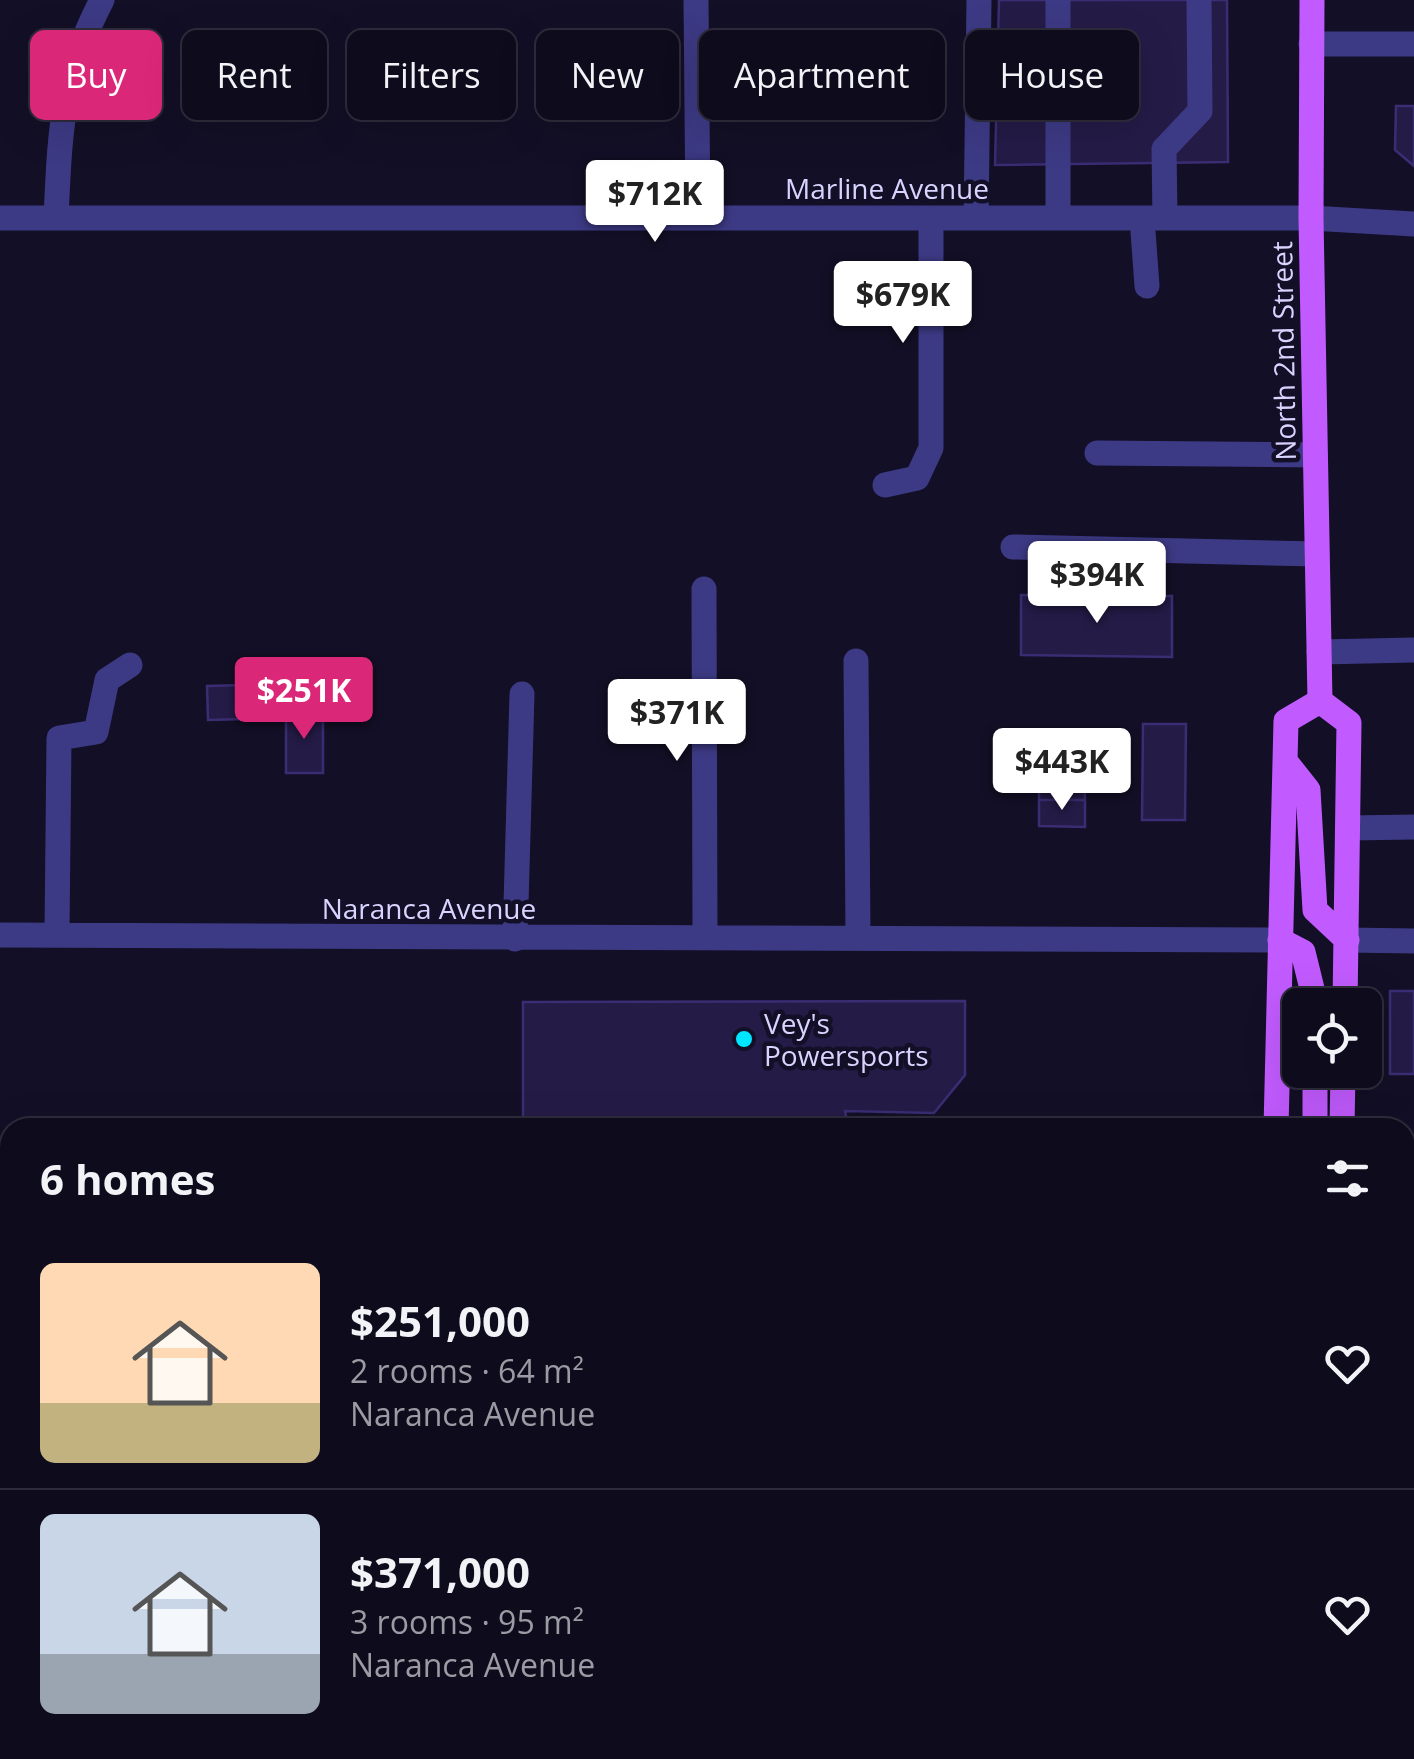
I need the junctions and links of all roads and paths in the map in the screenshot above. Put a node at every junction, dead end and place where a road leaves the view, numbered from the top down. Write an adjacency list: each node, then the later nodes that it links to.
1 (102, 0): 10 (street)
2 (696, 0): 11 (street)
3 (979, 0): 13 (street)
4 (1058, 0): 14 (street)
5 (1199, 0): 15 (street)
6 (1312, 0): 7 (main road, North 2nd Street)
7 (1311, 44): 8 (street); 16 (main road, North 2nd Street)
8 (1414, 44)
9 (0, 218): 10 (street, Marline Avenue)
10 (56, 218): 11 (street, Marline Avenue)
11 (698, 218): 12 (street, Marline Avenue)
12 (930, 218): 13 (street, Marline Avenue); 21 (street)
13 (976, 218): 14 (street, Marline Avenue)
14 (1058, 218): 15 (street, Marline Avenue)
15 (1154, 218): 16 (street, Marline Avenue); 18 (street)
16 (1310, 218): 17 (street, Marline Avenue); 20 (main road, North 2nd Street)
17 (1414, 224)
18 (1147, 286)
19 (1097, 453): 20 (street)
20 (1316, 455): 23 (main road, North 2nd Street)
21 (885, 485)
22 (1013, 547): 23 (street)
23 (1317, 554): 26 (main road, North 2nd Street)
24 (704, 589): 36 (street)
25 (1414, 650): 26 (street)
26 (1320, 652): 30 (main road, North 2nd Street)
27 (856, 660): 37 (street)
28 (130, 665): 35 (street)
29 (522, 694): 38 (street)
30 (1320, 702): 31 (main road); 33 (main road)
31 (1285, 760): 39 (main road); 40 (main road)
32 (1414, 827): 33 (street)
33 (1348, 828): 40 (main road)
34 (0, 934): 35 (street, Naranca Avenue)
35 (56, 934): 38 (street, Naranca Avenue)
36 (704, 938): 37 (street, Naranca Avenue); 38 (street, Naranca Avenue)
37 (858, 938): 39 (street, Naranca Avenue)
38 (514, 939)
39 (1280, 940): 42 (main road); 46 (main road)
40 (1346, 940): 41 (street); 43 (main road)
41 (1414, 941)
42 (1312, 988)
43 (1345, 988)
44 (1316, 1088): 47 (main road)
45 (1343, 1088): 48 (main road)
46 (1276, 1118)
47 (1315, 1118)
48 (1342, 1118)

